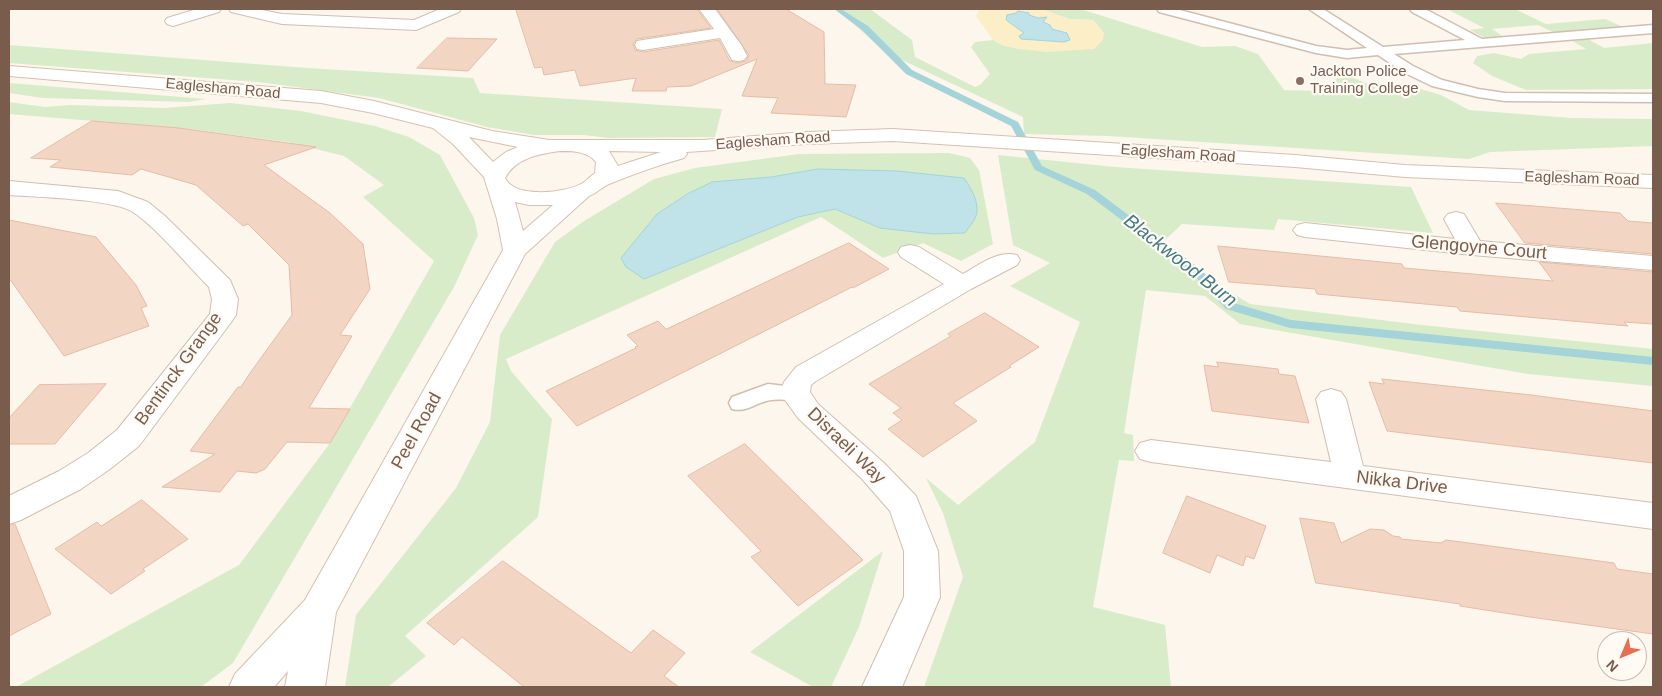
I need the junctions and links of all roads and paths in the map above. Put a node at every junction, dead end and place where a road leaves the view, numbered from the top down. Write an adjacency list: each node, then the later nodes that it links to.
1 (213, 9): 8 (street)
2 (237, 9): 9 (street)
3 (453, 9): 9 (street)
4 (707, 9): 11 (street)
5 (1163, 9): 15 (lane)
6 (1315, 9): 15 (lane)
7 (1416, 9): 13 (lane)
8 (173, 20)
9 (416, 25): 12 (street)
10 (1653, 28): 13 (lane)
11 (723, 33): 14 (street); 16 (street)
12 (402, 38)
13 (1482, 44): 15 (lane)
14 (642, 45)
15 (1385, 52): 18 (lane)
16 (738, 56)
17 (9, 71): 19 (street, Eaglesham Road)
18 (1653, 98)
19 (435, 122): 21 (street, Eaglesham Road); 25 (street)
20 (572, 145): 21 (street); 22 (street); 23 (street)
21 (548, 146): 25 (street)
22 (702, 146): 23 (street); 24 (street, Eaglesham Road)
23 (600, 180): 27 (street)
24 (1653, 182)
25 (498, 183): 27 (street); 31 (street)
26 (9, 188): 41 (street, Bentinck Grange)
27 (580, 193): 31 (street)
28 (1456, 219): 30 (street)
29 (1305, 230): 30 (street, Glengoyne Court)
30 (1472, 248): 34 (street, Glengoyne Court)
31 (515, 250): 43 (street, Peel Road)
32 (910, 252): 35 (street)
33 (1008, 260): 35 (street, Disraeli Way)
34 (1653, 263)
35 (962, 284): 36 (street, Disraeli Way)
36 (795, 393): 38 (lane); 46 (street, Disraeli Way)
37 (1331, 399): 40 (street)
38 (740, 403)
39 (1150, 451): 40 (street, Nikka Drive)
40 (1350, 477): 42 (street, Nikka Drive)
41 (9, 510)
42 (1653, 516)
43 (318, 611): 44 (street); 45 (street)
44 (249, 687)
45 (305, 687)
46 (882, 687)

